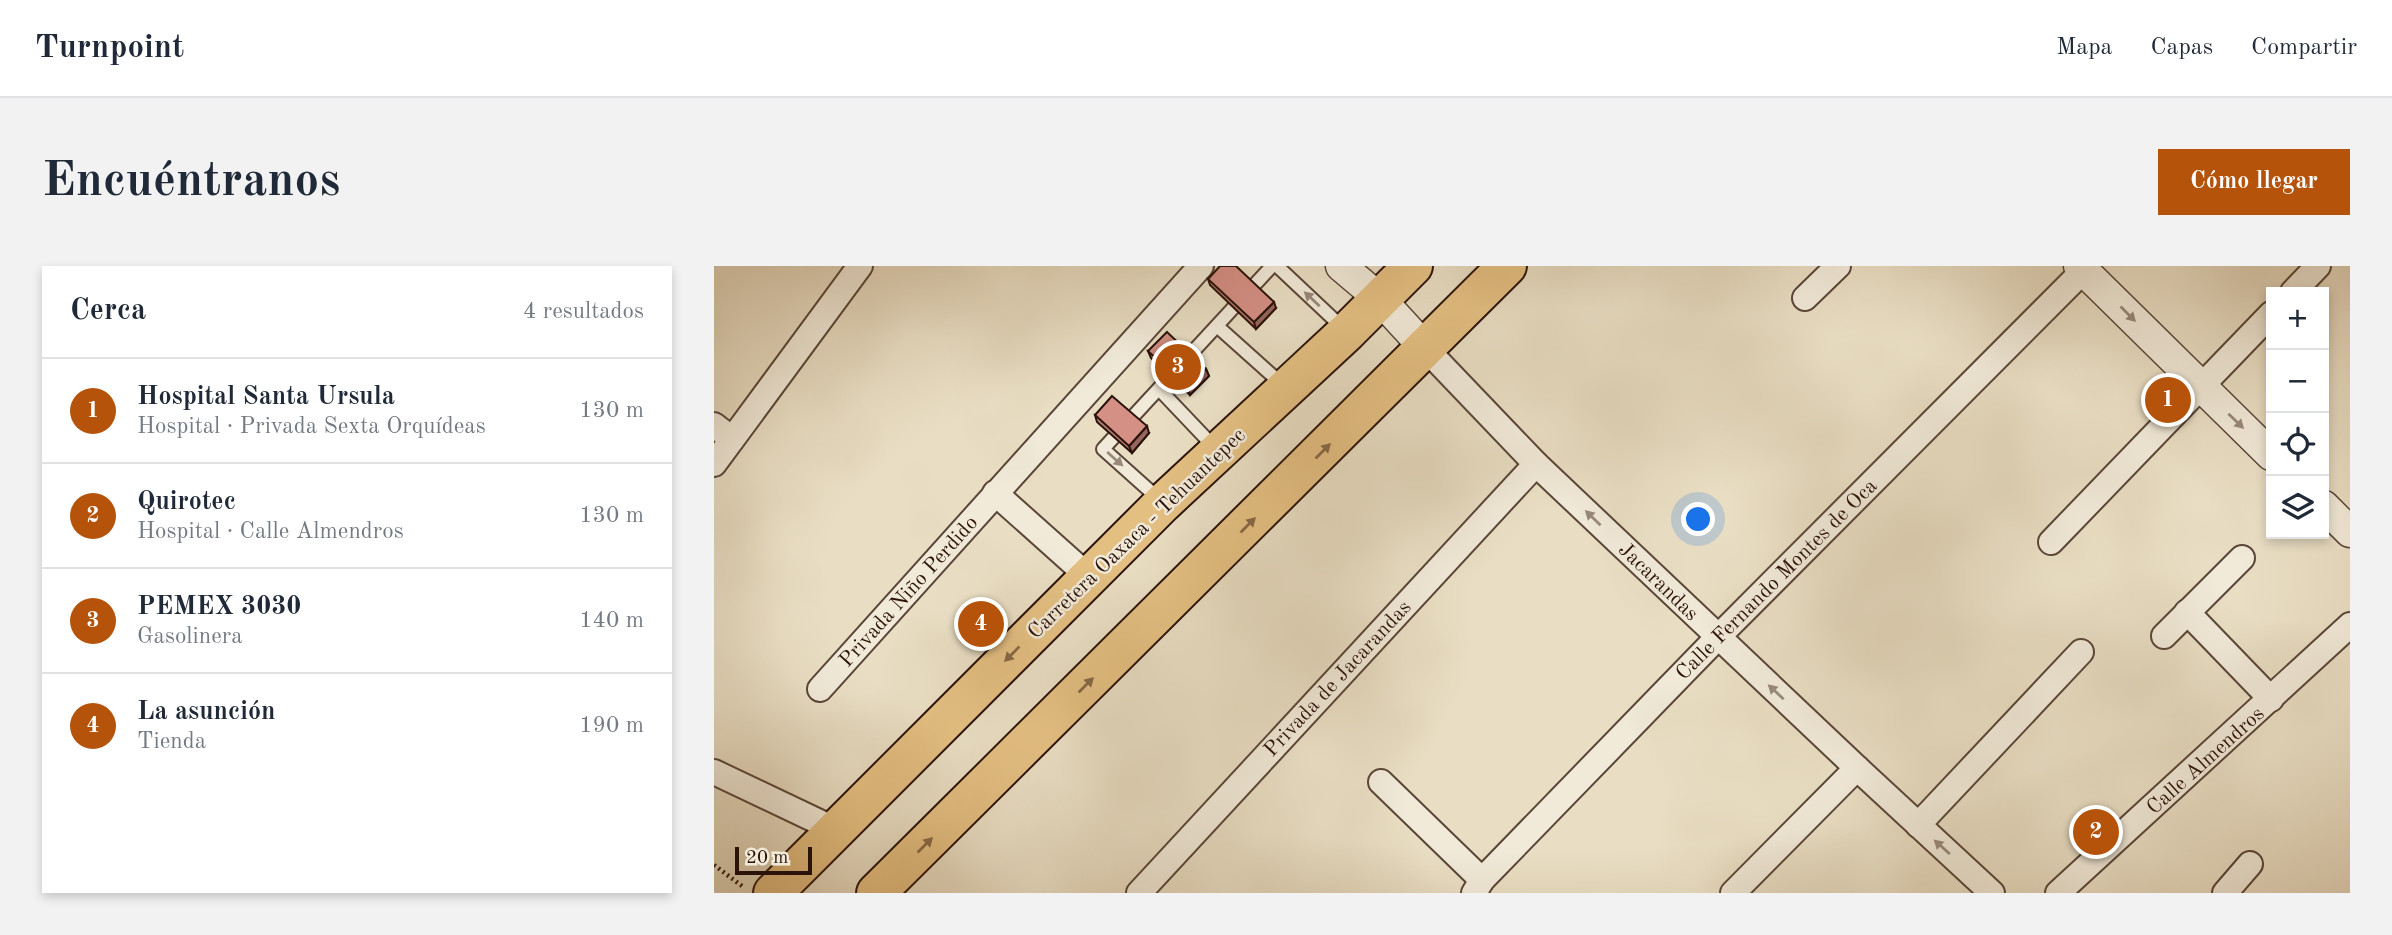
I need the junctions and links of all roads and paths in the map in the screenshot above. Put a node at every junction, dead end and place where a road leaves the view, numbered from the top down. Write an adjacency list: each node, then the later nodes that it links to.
1 (860, 266): 21 (street)
2 (1201, 266): 26 (street, Privada Niño Perdido)
3 (1272, 266): 15 (lane)
4 (1277, 266): 16 (lane, one-way to 4)
5 (1341, 266): 13 (street)
6 (1413, 266): 13 (main road, Carretera Oaxaca - Tehuantepec)
7 (1507, 266): 17 (main road)
8 (1838, 266): 12 (street)
9 (2318, 266): 11 (street)
10 (2084, 267): 18 (street, one-way to 18); 36 (street, Calle Fernando Montes de Oca)
11 (2298, 287)
12 (1805, 298)
13 (1380, 299): 16 (main road, Carretera Oaxaca - Tehuantepec); 17 (street)
14 (2266, 319): 18 (street)
15 (1217, 326): 19 (lane); 20 (lane)
16 (1347, 332): 20 (main road, Carretera Oaxaca - Tehuantepec)
17 (1426, 348): 25 (street, Jacarandas); 50 (main road, one-way to 17)
18 (2201, 387): 22 (street, one-way to 22); 30 (street)
19 (1159, 388): 23 (lane); 27 (lane, one-way to 27)
20 (1287, 388): 23 (main road, Carretera Oaxaca - Tehuantepec)
21 (723, 432): 24 (street)
22 (2266, 450)
23 (1218, 451): 27 (main road, Carretera Oaxaca - Tehuantepec)
24 (714, 464)
25 (1536, 464): 36 (street, Jacarandas, one-way to 25); 51 (street, Privada de Jacarandas)
26 (995, 493): 32 (street); 38 (street, Privada Niño Perdido)
27 (1163, 503): 32 (main road, Carretera Oaxaca - Tehuantepec)
28 (2329, 511): 29 (street)
29 (2350, 532)
30 (2051, 542)
31 (2242, 558): 33 (street)
32 (1089, 577): 44 (main road, Carretera Oaxaca - Tehuantepec, one-way to 44)
33 (2187, 612): 35 (street); 39 (street)
34 (2350, 625): 39 (street, Calle Almendros)
35 (2164, 636)
36 (1718, 637): 40 (street, Jacarandas, one-way to 36); 47 (street, Calle Fernando Montes de Oca)
37 (2081, 652): 43 (street)
38 (820, 689)
39 (2272, 699): 54 (street, Calle Almendros)
40 (1857, 768): 43 (street, Jacarandas); 52 (street)
41 (714, 772): 44 (street)
42 (1381, 782): 47 (street)
43 (1917, 825): 53 (street, Jacarandas, one-way to 43)
44 (836, 830): 49 (main road, Carretera Oaxaca - Tehuantepec)
45 (2249, 864): 55 (street)
46 (714, 865): 48 (path)
47 (1478, 886)
48 (752, 893)
49 (773, 893)
50 (876, 893)
51 (1139, 893)
52 (1733, 893)
53 (1992, 893)
54 (2059, 893)
55 (2225, 893)

